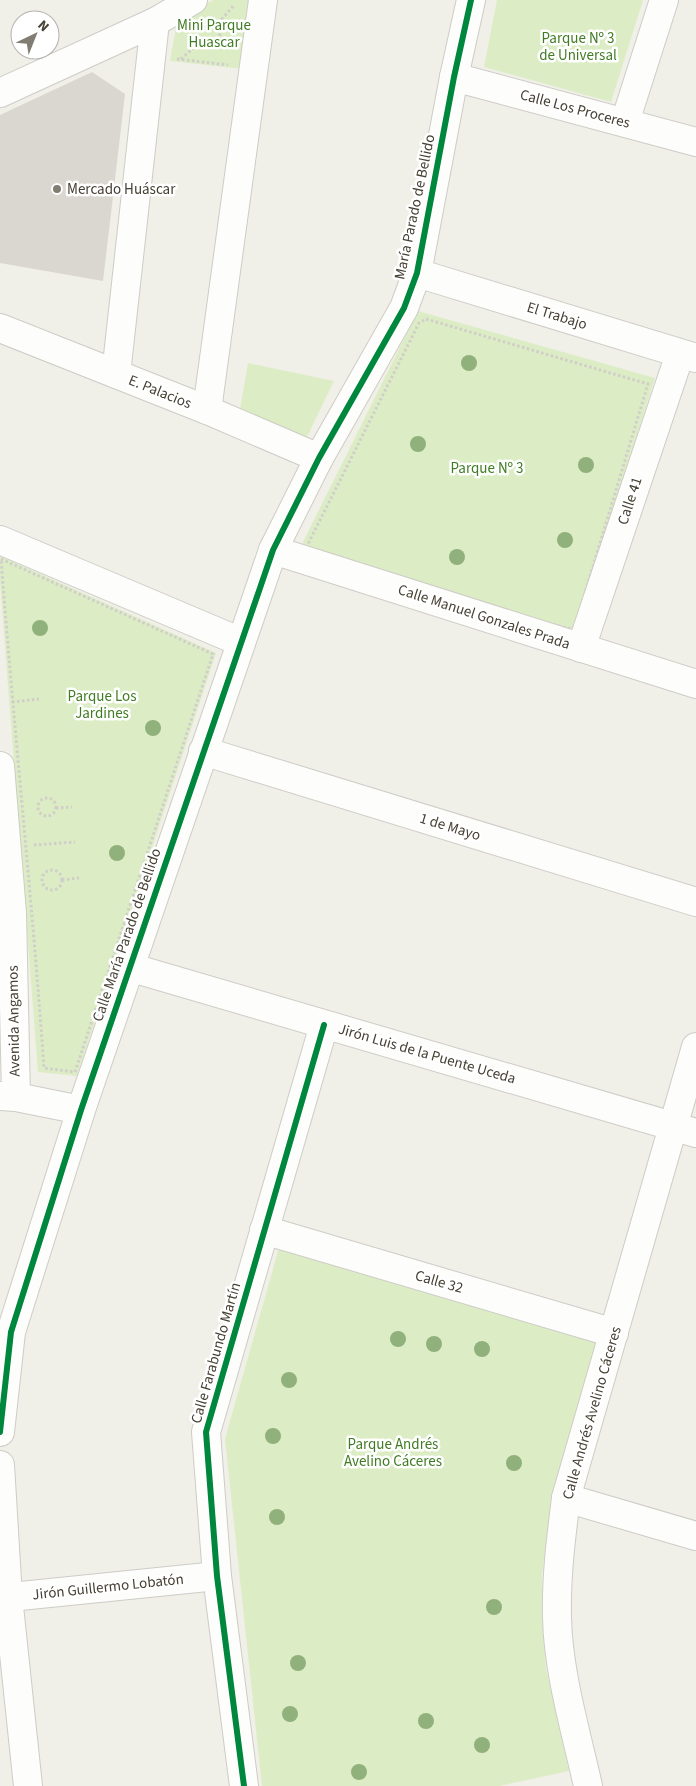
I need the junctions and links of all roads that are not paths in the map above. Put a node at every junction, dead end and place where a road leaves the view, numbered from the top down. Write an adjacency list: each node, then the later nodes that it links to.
1 (192, 0): 5 (street)
2 (263, 0): 14 (street)
3 (471, 0): 6 (street, María Parado de Bellido)
4 (664, 0): 8 (street)
5 (155, 22): 7 (street); 13 (street)
6 (454, 77): 8 (street, Calle Los Proceres); 10 (street, María Parado de Bellido)
7 (0, 93)
8 (625, 122): 9 (street, Calle Los Proceres)
9 (696, 142)
10 (417, 273): 12 (street, El Trabajo); 15 (street, María Parado de Bellido)
11 (0, 328): 13 (street, E. Palacios)
12 (688, 356): 19 (street, Calle 41)
13 (116, 374): 14 (street, E. Palacios)
14 (207, 410): 15 (street, E. Palacios)
15 (319, 458): 17 (street, Calle María Parado de Bellido)
16 (0, 540): 18 (street)
17 (273, 550): 18 (street, Calle María Parado de Bellido); 19 (street, Calle Manuel Gonzales Prada)
18 (241, 642): 21 (street, Calle María Parado de Bellido)
19 (582, 648): 20 (street, Calle Manuel Gonzales Prada)
20 (696, 684)
21 (203, 752): 23 (street, 1 de Mayo); 24 (street, Calle María Parado de Bellido)
22 (0, 766): 27 (street, Avenida Angamos)
23 (696, 902)
24 (129, 967): 25 (street, Jirón Luis de la Puente Uceda); 28 (street, Calle María Parado de Bellido)
25 (324, 1025): 29 (street, Jirón Luis de la Puente Uceda); 30 (street, Calle Farabundo Martín)
26 (696, 1047): 29 (street, Calle Andrés Avelino Cáceres)
27 (8, 1096): 28 (street)
28 (81, 1110): 32 (street, Calle María Parado de Bellido)
29 (685, 1129): 31 (street, Calle Andrés Avelino Cáceres)
30 (264, 1230): 31 (street, Calle 32); 36 (street, Calle Farabundo Martín)
31 (614, 1333): 34 (street, Calle Andrés Avelino Cáceres)
32 (0, 1432)
33 (0, 1465): 37 (street)
34 (566, 1498): 35 (street); 40 (street, Calle Andrés Avelino Cáceres)
35 (696, 1536)
36 (217, 1576): 37 (street, Jirón Guillermo Lobatón); 39 (street, Calle Farabundo Martín)
37 (4, 1598): 38 (street)
38 (28, 1786)
39 (244, 1786)
40 (588, 1786)

